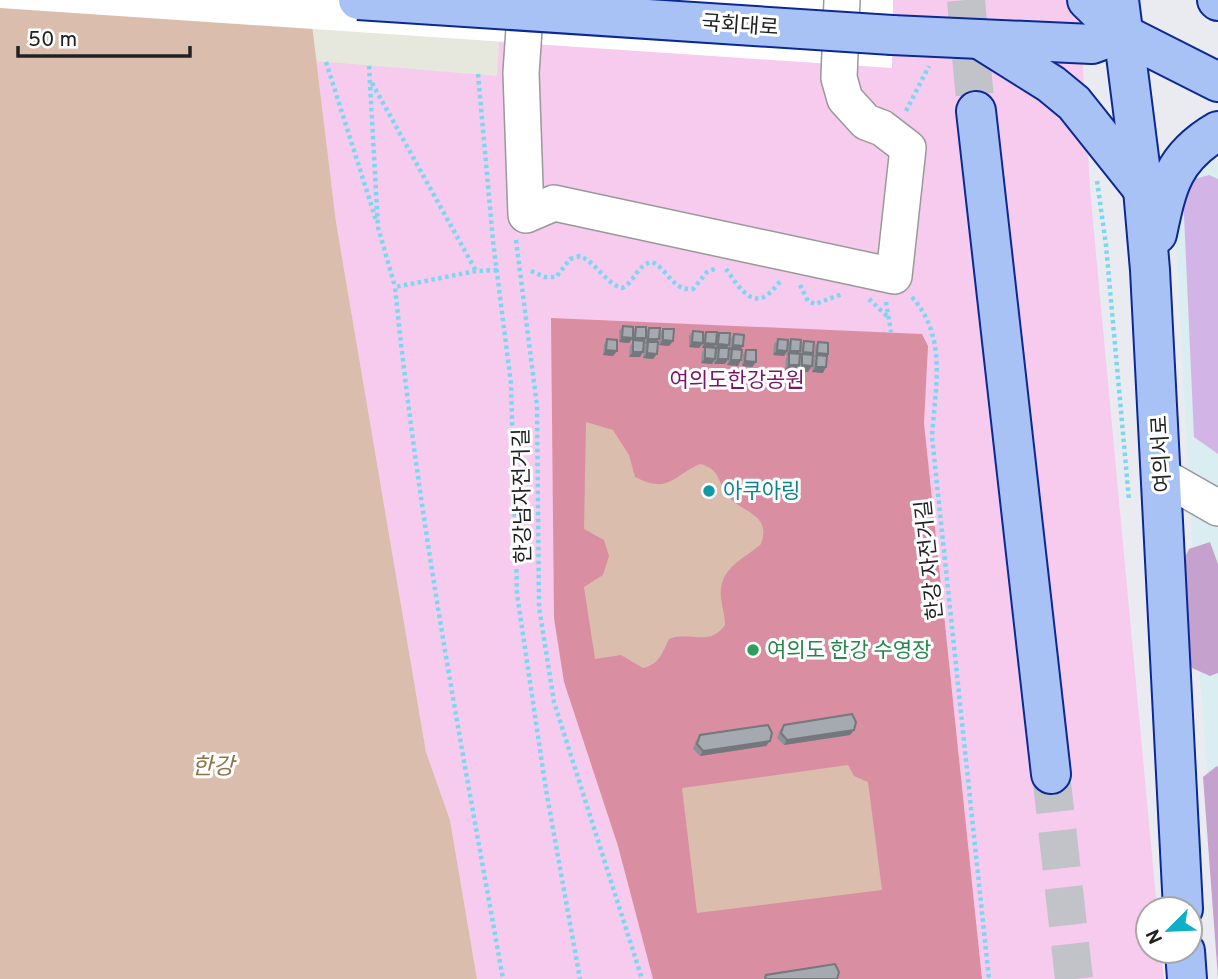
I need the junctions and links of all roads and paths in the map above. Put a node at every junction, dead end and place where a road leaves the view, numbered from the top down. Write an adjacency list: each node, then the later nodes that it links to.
1 (358, 0): 6 (main road, 국회대로, bridge)
2 (526, 0): 26 (street)
3 (842, 0): 15 (street)
4 (1087, 0): 5 (main road)
5 (1120, 16): 6 (main road, 국회대로); 12 (main road); 17 (main road, 여의서로)
6 (979, 39): 17 (main road)
7 (326, 62): 18 (path)
8 (930, 62): 15 (path)
9 (369, 66): 11 (path)
10 (478, 74): 20 (path)
11 (370, 79): 18 (path); 22 (path)
12 (1218, 82)
13 (976, 111): 33 (main road)
14 (1218, 131): 21 (main road)
15 (893, 136): 26 (street)
16 (1096, 179): 30 (path)
17 (1143, 189): 21 (main road, 여의서로)
18 (378, 228): 27 (path)
19 (516, 235): 37 (path, 한강남자전거길)
20 (497, 270): 22 (path); 36 (path)
21 (1150, 270): 31 (main road, 여의서로)
22 (476, 271): 27 (path)
23 (531, 271): 24 (path)
24 (787, 279)
25 (796, 280): 28 (path)
26 (880, 284): 29 (path); 38 (path, 한강 자전거길)
27 (395, 287): 35 (path)
28 (847, 289)
29 (888, 318)
30 (1123, 432)
31 (1163, 476): 32 (street); 34 (main road, 여의서로)
32 (1218, 508)
33 (1051, 774)
34 (1183, 895)
35 (503, 979)
36 (580, 979)
37 (642, 979)
38 (989, 979)

